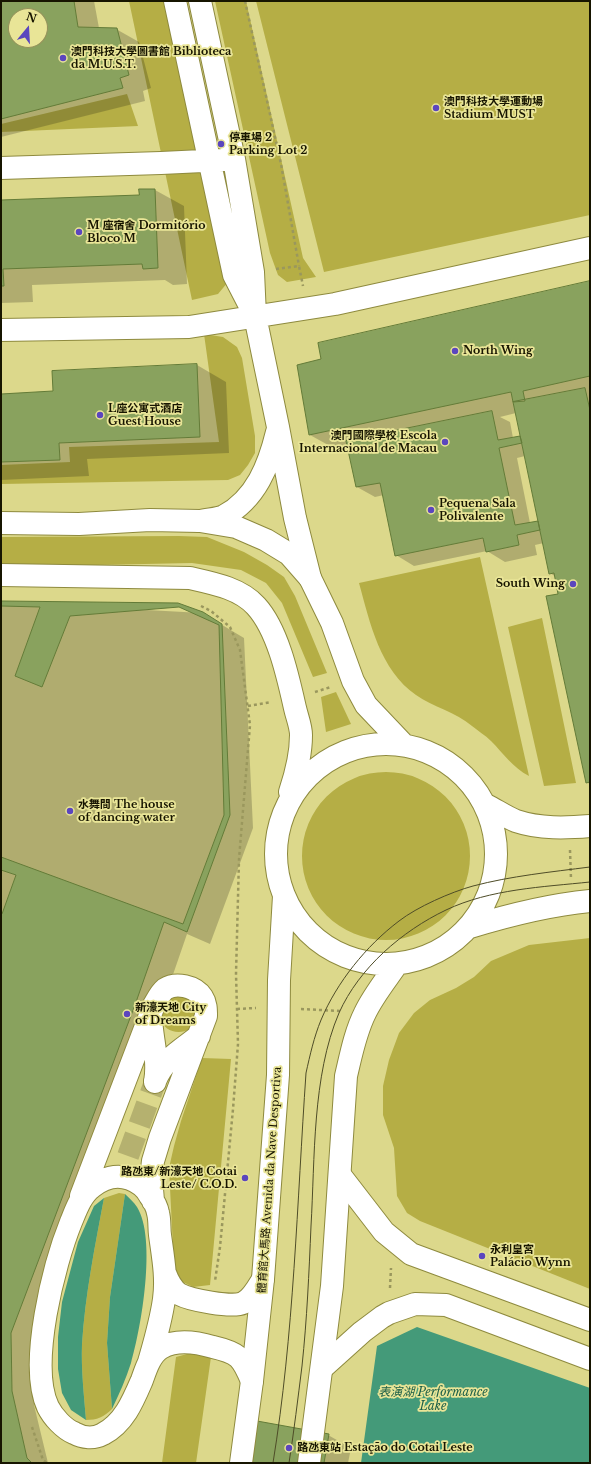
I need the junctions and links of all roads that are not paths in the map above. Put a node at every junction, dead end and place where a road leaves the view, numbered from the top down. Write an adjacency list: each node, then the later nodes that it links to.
1 (175, 1): 4 (main road)
2 (200, 1): 3 (main road)
3 (234, 159): 4 (main road); 7 (main road)
4 (210, 160): 5 (main road); 7 (main road)
5 (1, 168)
6 (590, 248): 7 (main road)
7 (255, 316): 8 (main road); 9 (main road)
8 (1, 330)
9 (278, 427): 10 (main road); 13 (main road)
10 (200, 521): 11 (main road); 13 (main road)
11 (1, 523)
12 (1, 576): 16 (main road)
13 (310, 578): 14 (main road)
14 (403, 744): 15 (main road); 16 (main road)
15 (486, 805): 17 (main road); 20 (main road)
16 (286, 806): 18 (main road)
17 (590, 826)
18 (284, 896): 21 (main road); 28 (main road, 體育館大馬路 Avenida da Nave Desportiva)
19 (581, 902): 20 (main road)
20 (470, 927): 21 (main road)
21 (397, 964): 24 (main road)
22 (150, 1014): 23 (main road); 23 (main road); 26 (main road)
23 (199, 1036): 25 (main road)
24 (340, 1175): 29 (main road); 32 (main road)
25 (153, 1201): 26 (main road); 27 (main road)
26 (73, 1216): 31 (main road)
27 (165, 1273): 28 (main road); 31 (main road)
28 (263, 1279): 33 (main road, 體育館大馬路 Avenida da Nave Desportiva)
29 (590, 1320)
30 (590, 1359): 32 (main road)
31 (149, 1362): 33 (main road)
32 (322, 1368): 35 (main road)
33 (252, 1381): 34 (main road, 體育館大馬路 Avenida da Nave Desportiva)
34 (241, 1463)
35 (309, 1463)

